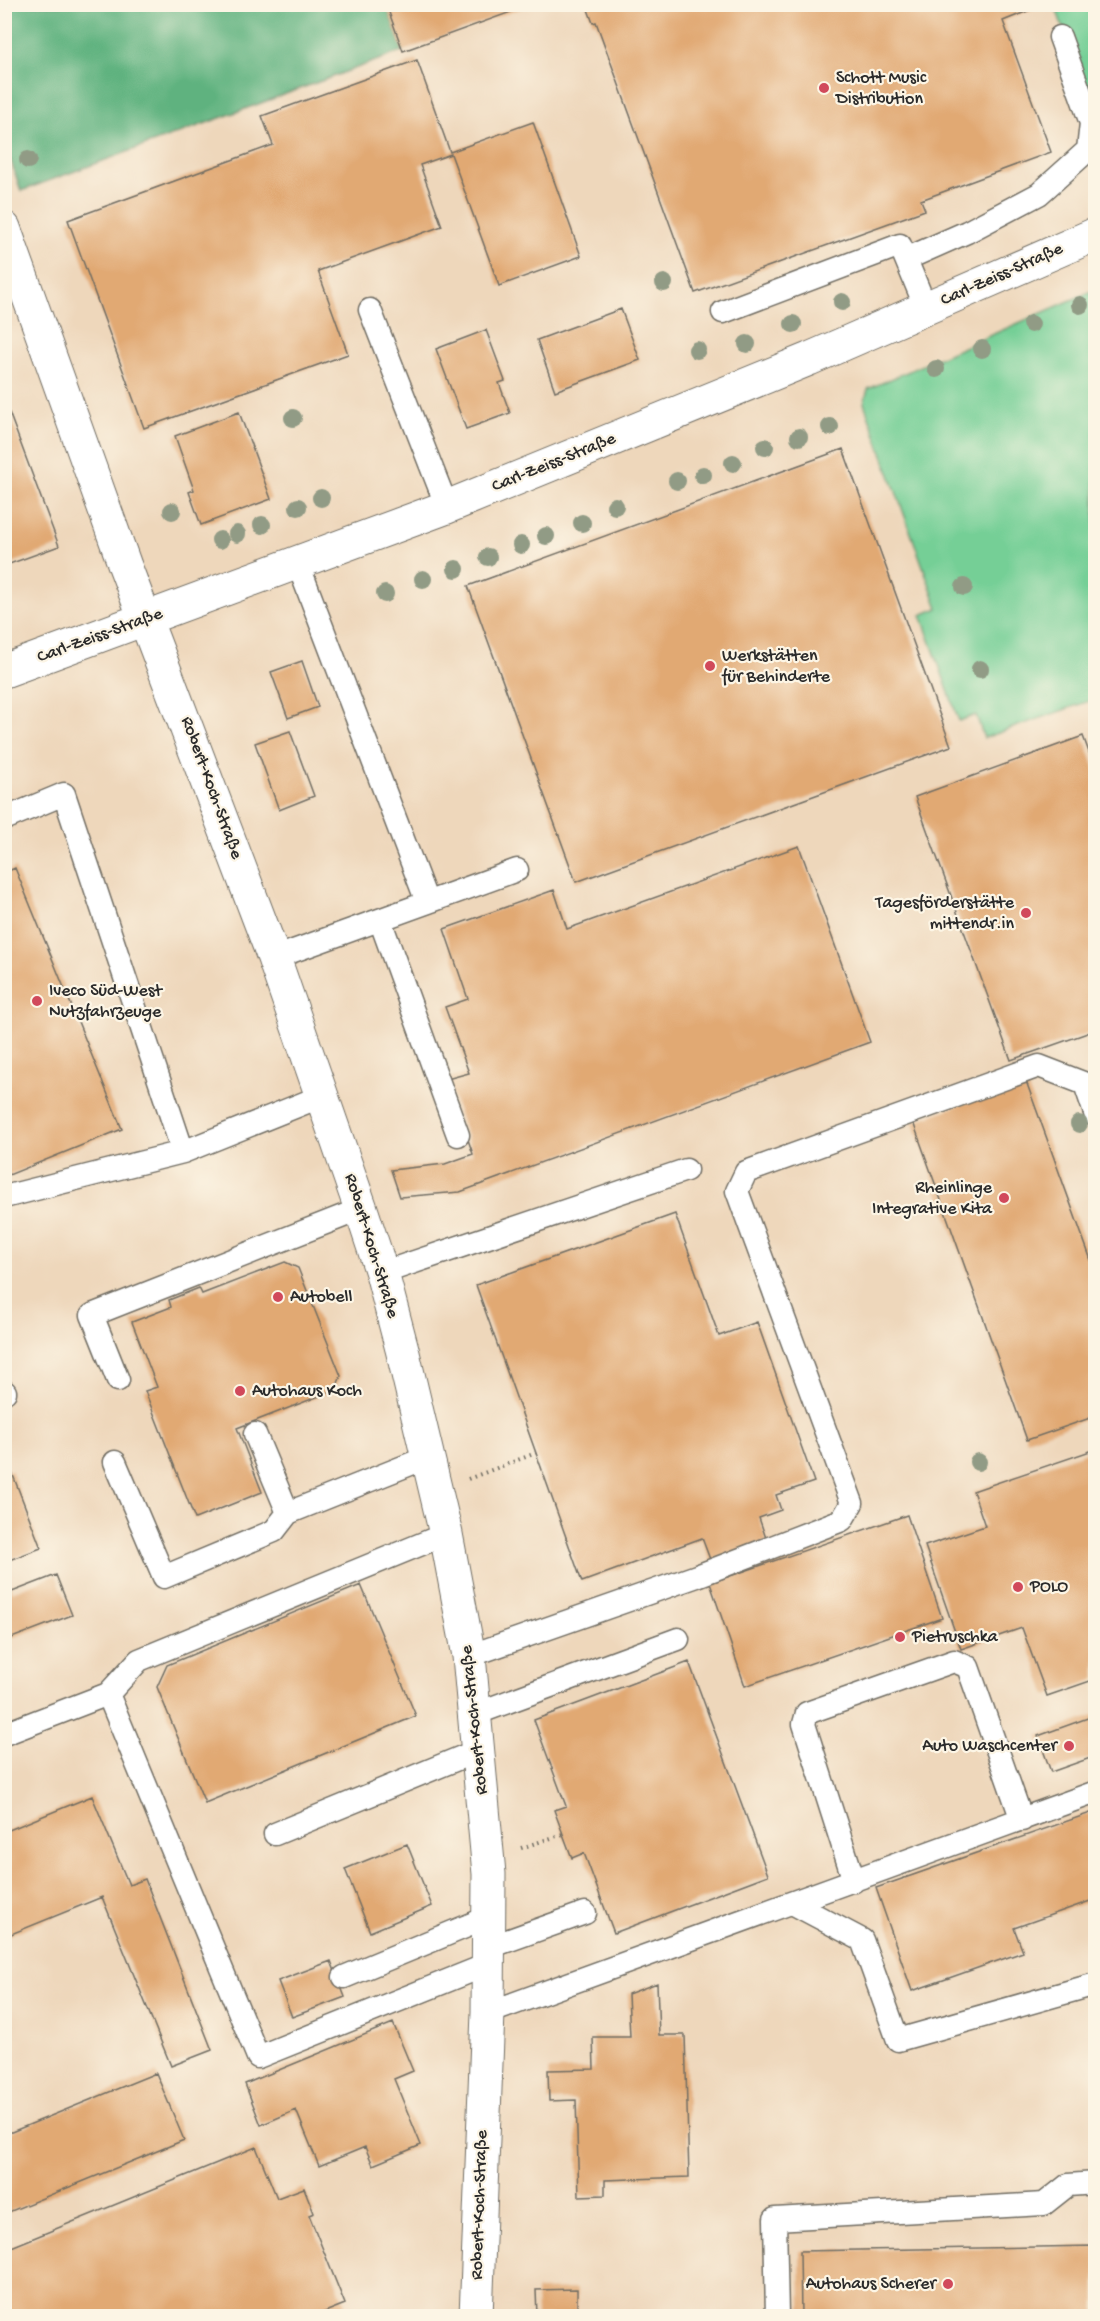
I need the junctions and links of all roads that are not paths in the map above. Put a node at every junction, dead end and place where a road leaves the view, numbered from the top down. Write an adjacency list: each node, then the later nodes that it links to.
1 (1060, 38): 4 (lane)
2 (1095, 234): 5 (street, Carl-Zeiss-Straße)
3 (6, 235): 10 (street, Robert-Koch-Straße)
4 (906, 259): 5 (lane); 7 (lane)
5 (926, 308): 8 (street, Carl-Zeiss-Straße)
6 (370, 310): 8 (lane)
7 (723, 312)
8 (447, 507): 9 (street, Carl-Zeiss-Straße)
9 (298, 564): 10 (street, Carl-Zeiss-Straße); 14 (lane)
10 (146, 620): 11 (street, Carl-Zeiss-Straße); 16 (street, Robert-Koch-Straße)
11 (4, 670)
12 (4, 819): 21 (lane)
13 (517, 870): 14 (lane)
14 (427, 902): 15 (lane)
15 (380, 920): 16 (lane); 20 (lane)
16 (274, 958): 18 (street, Robert-Koch-Straße)
17 (1090, 1086): 19 (lane); 33 (lane)
18 (322, 1096): 21 (lane); 24 (street, Robert-Koch-Straße)
19 (1095, 1116)
20 (458, 1135)
21 (183, 1152): 23 (lane)
22 (686, 1170): 25 (lane)
23 (4, 1197)
24 (361, 1209): 25 (street, Robert-Koch-Straße); 26 (lane)
25 (382, 1273): 28 (street, Robert-Koch-Straße)
26 (118, 1380)
27 (255, 1434): 30 (lane)
28 (428, 1457): 30 (lane); 31 (street, Robert-Koch-Straße)
29 (115, 1462): 30 (lane)
30 (288, 1514)
31 (446, 1534): 33 (street, Robert-Koch-Straße); 34 (lane)
32 (678, 1639): 35 (lane)
33 (469, 1656): 35 (street, Robert-Koch-Straße)
34 (108, 1694): 36 (lane); 44 (lane)
35 (475, 1714): 37 (street, Robert-Koch-Straße)
36 (4, 1734)
37 (479, 1750): 40 (lane); 44 (street, Robert-Koch-Straße)
38 (1095, 1792): 39 (lane)
39 (1022, 1820): 41 (lane); 41 (lane)
40 (275, 1834)
41 (854, 1881): 42 (lane)
42 (792, 1903): 46 (lane); 47 (lane)
43 (585, 1913): 44 (lane)
44 (489, 1943): 45 (lane); 47 (street, Robert-Koch-Straße)
45 (344, 1977)
46 (1095, 1984)
47 (488, 2013): 49 (street, Robert-Koch-Straße)
48 (1095, 2182): 50 (lane)
49 (476, 2316)
50 (777, 2316)

